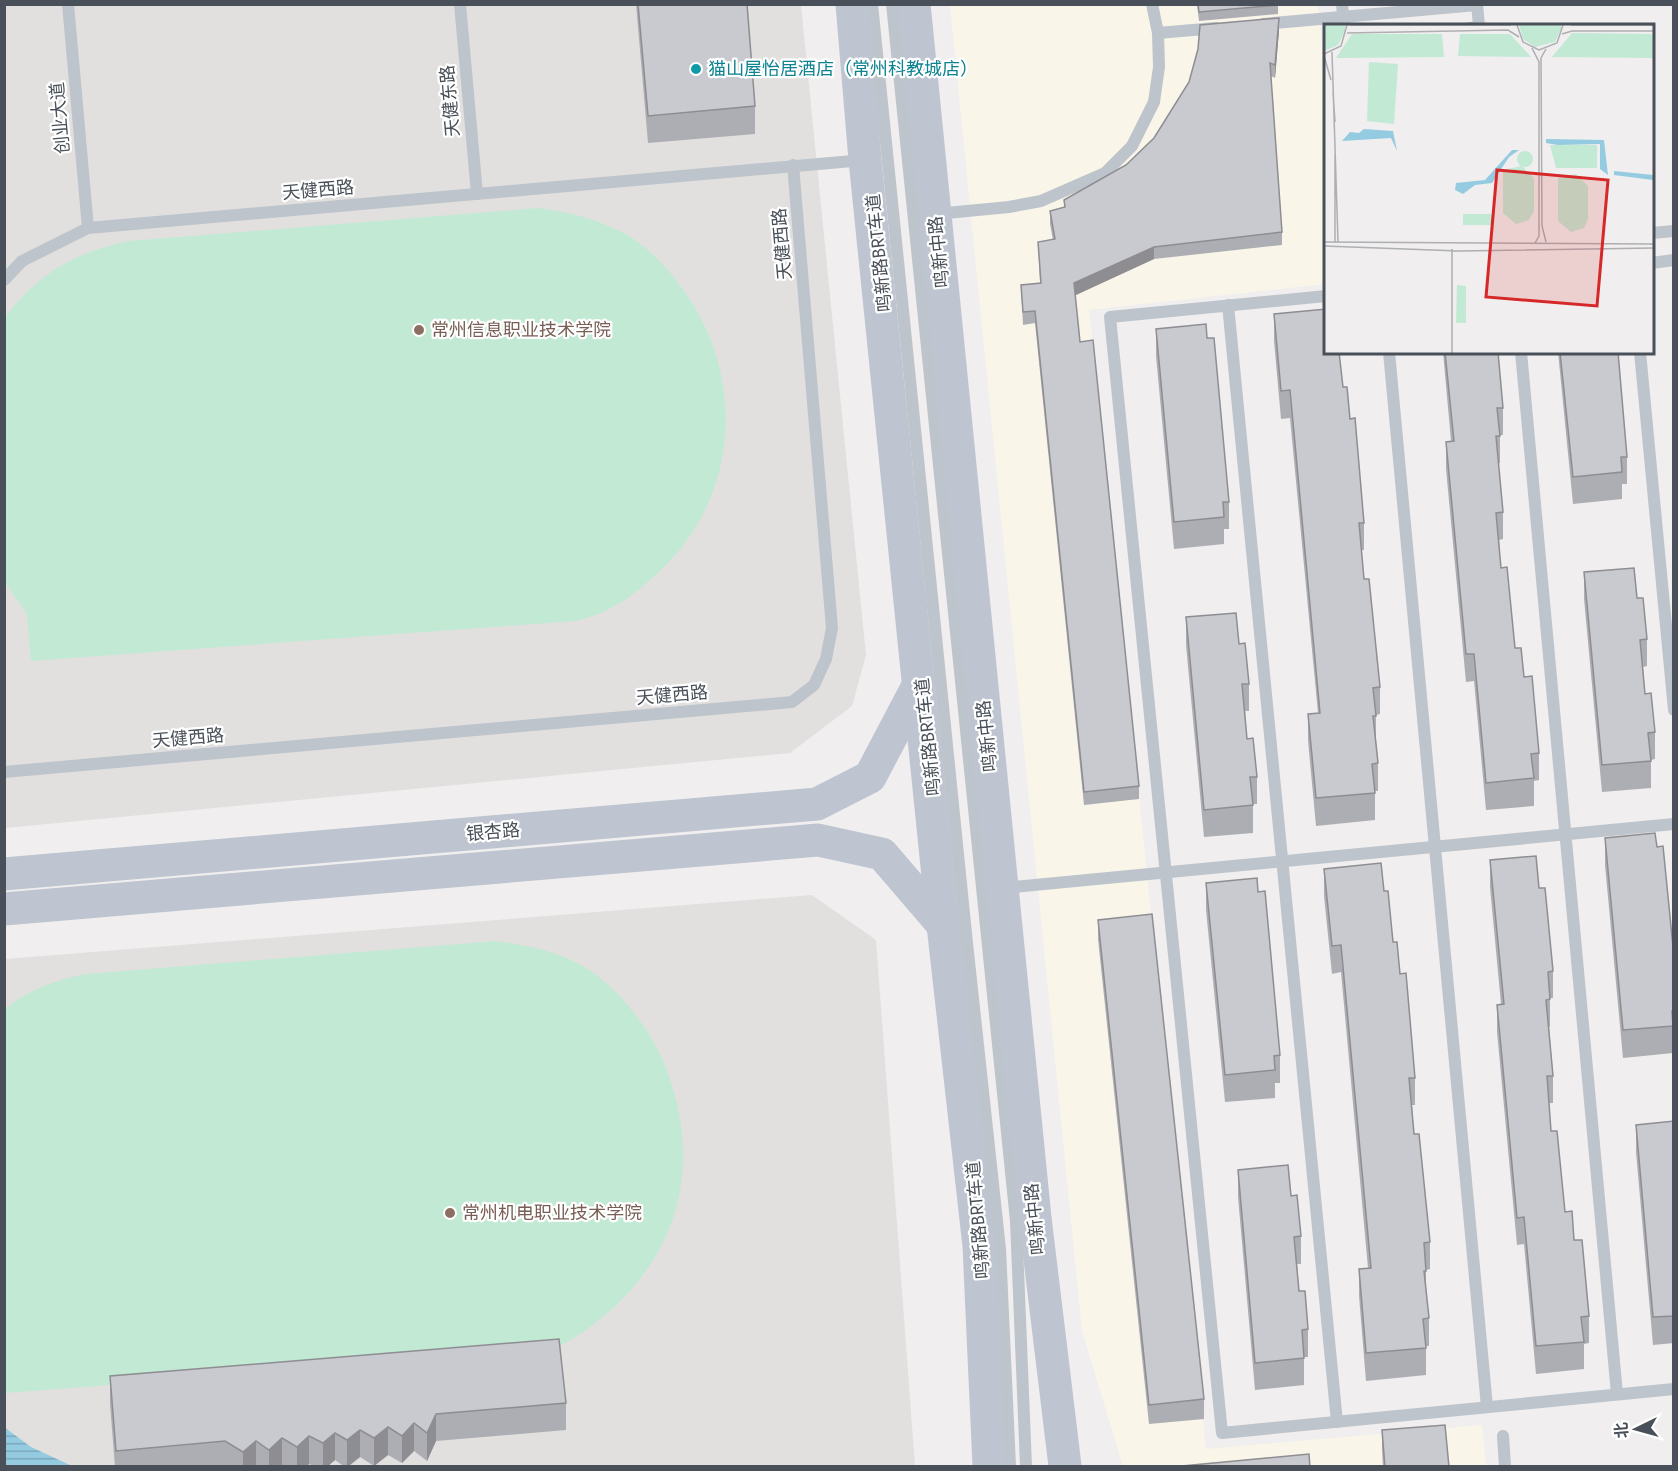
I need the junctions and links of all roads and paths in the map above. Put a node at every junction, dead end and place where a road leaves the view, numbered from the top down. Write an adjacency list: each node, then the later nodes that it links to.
1 (68, 4): 18 (lane, 创业大道)
2 (460, 4): 16 (lane, 天健东路)
3 (852, 4): 14 (main road)
4 (872, 4): 49 (lane, 鸣新路BRT车道)
5 (892, 4): 42 (lane, 鸣新路BRT车道)
6 (914, 4): 17 (main road, 鸣新中路)
7 (1152, 4): 13 (lane)
8 (1477, 5): 9 (lane); 10 (lane)
9 (1343, 16): 11 (lane)
10 (1479, 24)
11 (1251, 25)
12 (1228, 27): 13 (lane)
13 (1158, 33): 17 (lane)
14 (865, 160): 15 (lane, 天健西路); 29 (main road)
15 (793, 165): 16 (lane, 天健西路); 31 (lane, 天健西路)
16 (477, 194): 18 (lane, 天健西路)
17 (935, 214): 38 (main road, 鸣新中路)
18 (88, 228): 23 (lane, 天健西路)
19 (1674, 231): 20 (lane)
20 (1654, 233)
21 (1674, 260): 22 (lane)
22 (1654, 262)
23 (4, 280)
24 (1324, 296): 25 (lane)
25 (1228, 305): 35 (lane); 36 (lane)
26 (1389, 354): 34 (lane)
27 (1521, 354): 33 (lane)
28 (1640, 354): 30 (lane)
29 (919, 684): 37 (main road, 银杏路); 40 (main road)
30 (1674, 710)
31 (4, 772)
32 (1674, 824): 33 (lane)
33 (1565, 834): 34 (lane); 44 (lane)
34 (1436, 846): 35 (lane); 45 (lane)
35 (1282, 861): 36 (lane); 46 (lane)
36 (1165, 872): 38 (lane); 46 (lane)
37 (4, 874)
38 (1003, 888): 41 (main road, 鸣新中路)
39 (4, 909): 40 (main road, 银杏路)
40 (943, 925): 48 (main road)
41 (1028, 1154): 42 (lane); 51 (main road, 鸣新中路)
42 (1016, 1221): 50 (lane, 鸣新路BRT车道)
43 (1674, 1389): 44 (lane)
44 (1617, 1394): 45 (lane)
45 (1487, 1407): 46 (lane)
46 (1337, 1422)
47 (1503, 1436): 52 (lane)
48 (989, 1467)
49 (1010, 1467)
50 (1026, 1467)
51 (1065, 1467)
52 (1505, 1467)

